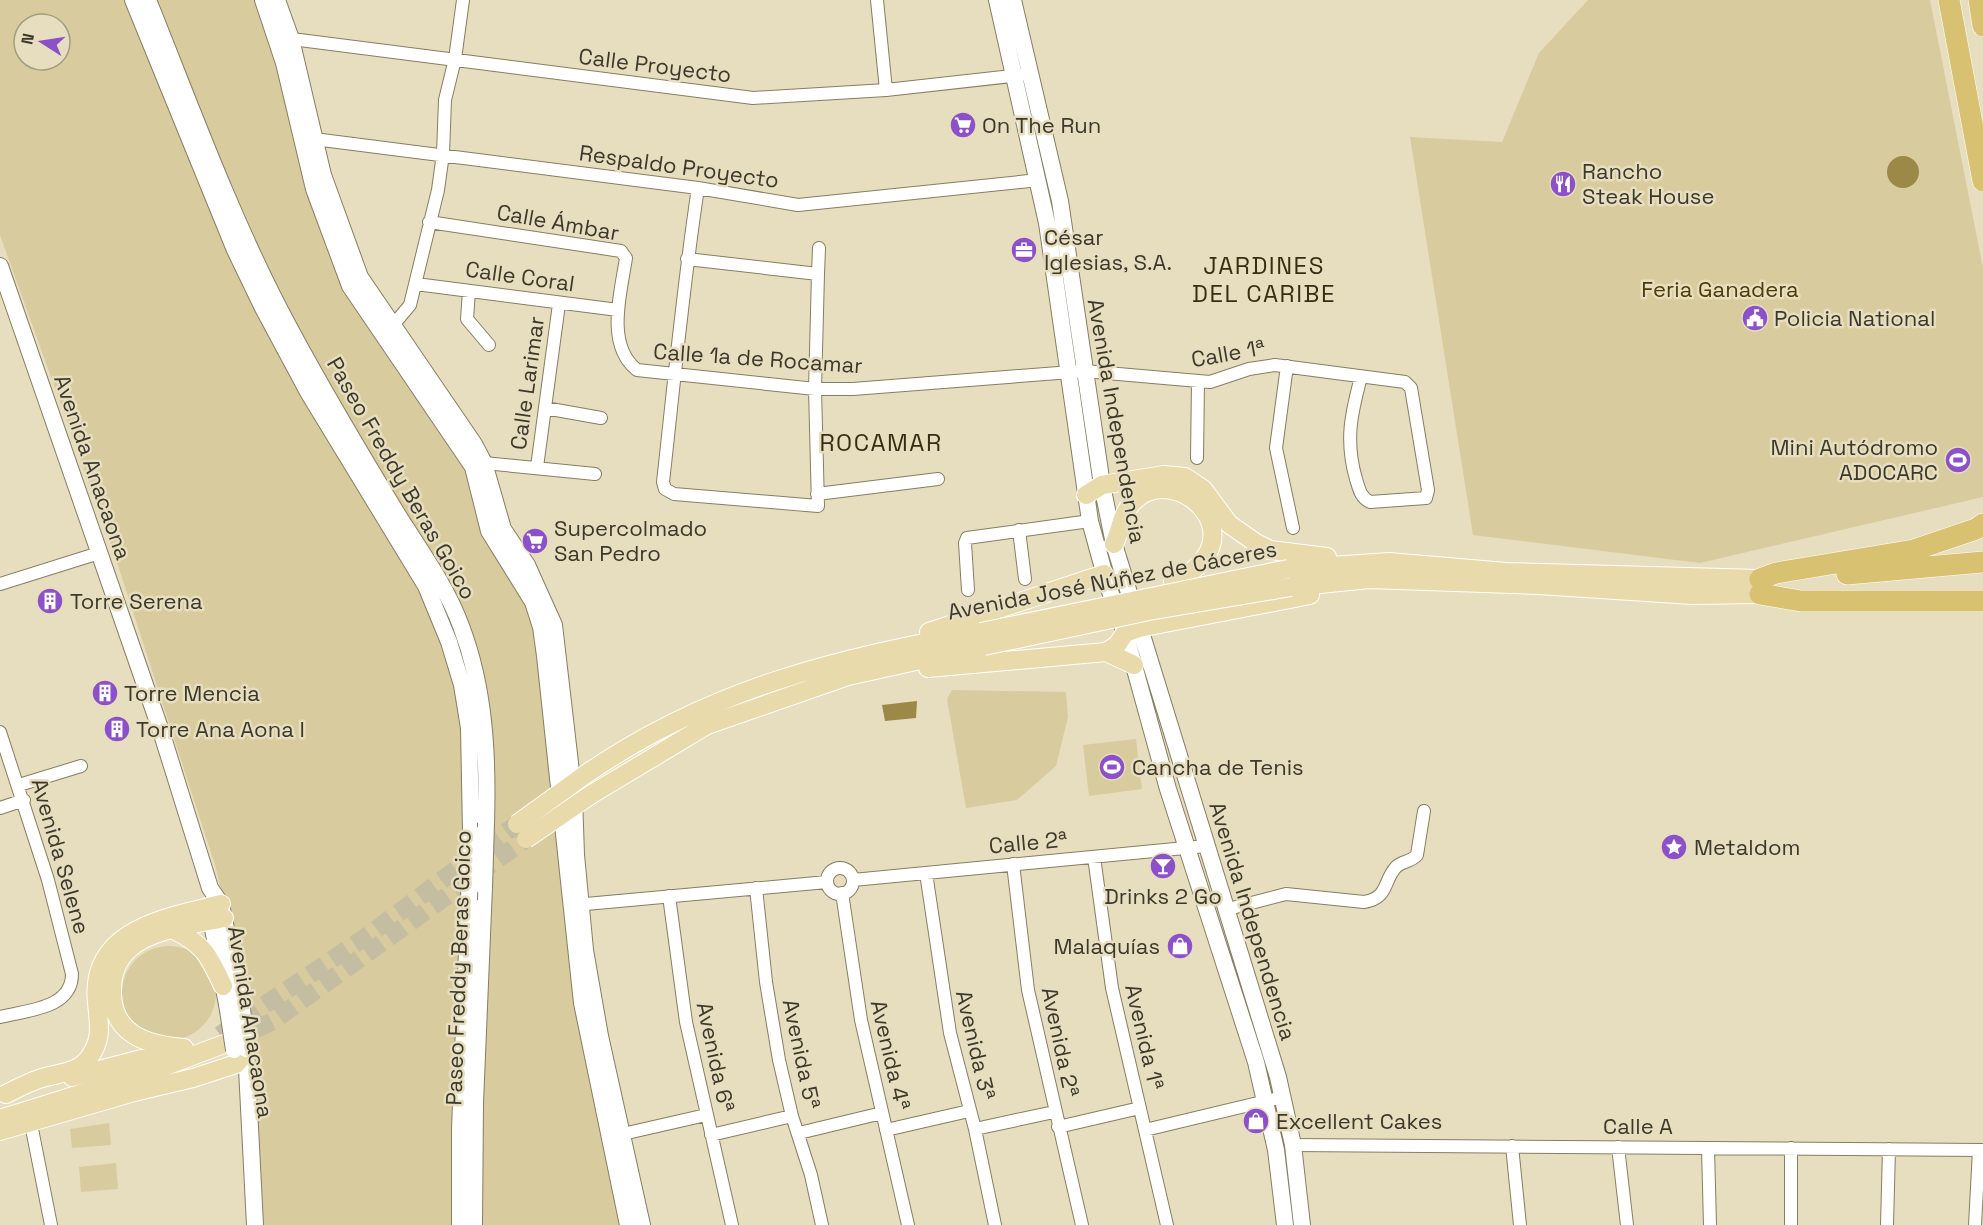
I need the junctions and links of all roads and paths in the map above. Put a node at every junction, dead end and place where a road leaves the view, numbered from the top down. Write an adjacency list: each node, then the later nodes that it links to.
1 (133, 0): 14 (main road, Paseo Freddy Beras Goico)
2 (148, 0): 14 (main road, Paseo Freddy Beras Goico)
3 (263, 0): 12 (main road)
4 (277, 0): 12 (main road)
5 (463, 0): 13 (street)
6 (876, 0): 17 (street)
7 (997, 0): 16 (main road, Avenida Independencia)
8 (1013, 0): 15 (main road, Avenida Independencia)
9 (1949, 0): 21 (highway)
10 (1979, 0): 11 (highway)
11 (1983, 26)
12 (283, 38): 13 (street, Calle Proyecto); 18 (main road); 33 (main road)
13 (455, 59): 17 (street, Calle Proyecto); 19 (street)
14 (168, 68): 128 (main road, Paseo Freddy Beras Goico, bridge); 129 (main road, Paseo Freddy Beras Goico, bridge)
15 (1031, 74): 16 (street, Calle Proyecto); 25 (main road, Avenida Independencia)
16 (1014, 76): 17 (street, Calle Proyecto); 20 (main road, Avenida Independencia)
17 (886, 90)
18 (314, 139): 19 (street, Respaldo Proyecto); 33 (main road)
19 (443, 154): 22 (street, Respaldo Proyecto); 23 (street)
20 (1039, 180): 22 (street, Respaldo Proyecto); 25 (main road, Avenida Independencia)
21 (1983, 181)
22 (698, 188): 26 (street)
23 (429, 222): 29 (street); 32 (street, Calle Ámbar)
24 (819, 249): 28 (street)
25 (1059, 255): 36 (main road, Avenida Independencia)
26 (687, 259): 28 (street); 37 (street)
27 (0, 266): 55 (main road, Avenida Anacaona)
28 (818, 274): 40 (street)
29 (416, 284): 30 (street, Calle Coral); 33 (street)
30 (469, 291): 31 (street, Calle Coral); 34 (street)
31 (559, 304): 32 (street, Calle Coral); 41 (street, Calle Larimar)
32 (618, 310): 37 (street, Calle 1a de Rocamar)
33 (387, 331): 44 (main road); 78 (main road)
34 (489, 345)
35 (1287, 366): 38 (street, Calle 1ª); 39 (street, Calle 1ª); 52 (street)
36 (1076, 372): 39 (street, Calle 1ª); 40 (street, Calle 1a de Rocamar); 48 (main road, Avenida Independencia)
37 (675, 376): 40 (street, Calle 1a de Rocamar); 49 (street)
38 (1361, 377): 38 (street, Calle 1ª)
39 (1198, 382): 43 (street)
40 (815, 388): 49 (street)
41 (545, 408): 42 (street); 45 (street, Calle Larimar)
42 (601, 418)
43 (1197, 458)
44 (484, 463): 45 (street); 78 (main road)
45 (537, 467): 46 (street)
46 (595, 474)
47 (938, 478): 49 (street)
48 (1094, 490): 50 (main road, Avenida Independencia); 54 (main road, Avenida Independencia); 56 (main road)
49 (817, 500)
50 (1090, 522): 53 (street); 58 (main road, Avenida Independencia)
51 (1983, 524): 64 (highway)
52 (1293, 528)
53 (1020, 530): 61 (street); 65 (street)
54 (1113, 544): 67 (main road, bridge); 68 (main road, Avenida Independencia)
55 (99, 553): 63 (street); 93 (main road, Avenida Anacaona)
56 (1389, 562): 60 (main road, Avenida José Núñez de Cáceres); 64 (main road, Avenida José Núñez de Cáceres)
57 (1983, 562): 64 (highway)
58 (1104, 574): 68 (main road, Avenida Independencia); 72 (main road)
59 (1983, 577): 64 (highway)
60 (1289, 578): 62 (main road, Avenida José Núñez de Cáceres); 67 (main road, Avenida José Núñez de Cáceres, bridge); 69 (main road, Avenida José Núñez de Cáceres, bridge)
61 (1025, 579)
62 (1391, 580): 64 (main road, Avenida José Núñez de Cáceres); 68 (main road)
63 (2, 586)
64 (1760, 586): 66 (highway)
65 (968, 590)
66 (1983, 601)
67 (1048, 616): 69 (main road, Avenida José Núñez de Cáceres, bridge)
68 (1132, 630): 70 (main road); 71 (main road, Avenida Independencia); 74 (main road, Avenida Independencia)
69 (982, 639): 72 (main road, Avenida José Núñez de Cáceres)
70 (1106, 652): 71 (main road); 72 (main road)
71 (1134, 665): 74 (main road, Avenida Independencia)
72 (849, 667): 72 (main road, Avenida José Núñez de Cáceres, bridge)
73 (0, 732): 76 (street, Avenida Selene)
74 (1165, 744): 81 (main road, Avenida Independencia); 82 (main road, Avenida Independencia)
75 (81, 766): 76 (street)
76 (19, 785): 77 (street, Avenida Selene)
77 (24, 800): 79 (street); 97 (street, Avenida Selene)
78 (567, 801): 91 (main road)
79 (0, 808)
80 (1424, 811): 92 (street)
81 (1206, 846): 82 (street, Calle 2ª); 92 (main road, Avenida Independencia)
82 (1188, 848): 83 (street, Calle 2ª); 102 (main road, Avenida Independencia)
83 (1094, 857): 84 (street, Calle 2ª); 103 (street, Avenida 1ª)
84 (1013, 864): 85 (street, Calle 2ª); 105 (street, Avenida 2ª)
85 (926, 873): 86 (street, Calle 2ª); 104 (street, Avenida 3ª)
86 (854, 880): 87 (street); 89 (street)
87 (827, 882): 88 (street); 89 (street)
88 (756, 888): 90 (street); 108 (street, Avenida 5ª)
89 (842, 893): 106 (street, Avenida 4ª)
90 (669, 896): 91 (street); 107 (street, Avenida 6ª)
91 (575, 905): 117 (main road)
92 (1228, 909): 101 (main road, Avenida Independencia)
93 (217, 912): 94 (main road); 95 (main road, Avenida Anacaona); 96 (main road, Avenida Anacaona); 100 (main road)
94 (172, 929): 95 (main road); 98 (main road)
95 (223, 986): 96 (main road, Avenida Anacaona)
96 (235, 1009): 99 (main road, Avenida Anacaona, bridge)
97 (0, 1017)
98 (184, 1048): 99 (main road); 100 (main road)
99 (234, 1049): 109 (main road); 110 (main road); 127 (main road, Avenida Anacaona)
100 (3, 1095)
101 (1283, 1097): 102 (street); 119 (main road, Avenida Independencia)
102 (1265, 1101): 114 (street); 138 (main road, Avenida Independencia)
103 (1140, 1108): 111 (street); 114 (street, Avenida 1ª)
104 (969, 1111): 112 (street, Avenida 3ª); 113 (street)
105 (1054, 1112): 111 (street, Avenida 2ª); 112 (street)
106 (882, 1113): 113 (street, Avenida 4ª); 116 (street)
107 (706, 1115): 117 (street); 118 (street, Avenida 6ª)
108 (792, 1116): 116 (street, Avenida 5ª); 118 (street)
109 (0, 1119)
110 (31, 1124): 115 (main road); 126 (street)
111 (1058, 1127): 136 (street, Avenida 2ª)
112 (975, 1129): 135 (street, Avenida 3ª)
113 (886, 1130): 134 (street, Avenida 4ª)
114 (1145, 1130): 137 (street, Avenida 1ª)
115 (0, 1131)
116 (799, 1133): 133 (street, Avenida 5ª)
117 (617, 1135): 130 (main road); 131 (main road)
118 (711, 1135): 132 (street, Avenida 6ª)
119 (1293, 1145): 120 (street, Calle A); 139 (main road, Avenida Independencia)
120 (1512, 1146): 121 (street, Calle A); 140 (street)
121 (1618, 1147): 122 (street, Calle A); 141 (street)
122 (1708, 1148): 123 (street, Calle A); 142 (street)
123 (1791, 1149): 124 (street, Calle A); 143 (street)
124 (1889, 1149): 125 (street, Calle A); 144 (street)
125 (1981, 1150): 145 (street)
126 (51, 1225)
127 (255, 1225)
128 (460, 1225)
129 (474, 1225)
130 (628, 1225)
131 (642, 1225)
132 (732, 1225)
133 (822, 1225)
134 (908, 1225)
135 (995, 1225)
136 (1082, 1225)
137 (1167, 1225)
138 (1286, 1225)
139 (1302, 1225)
140 (1520, 1225)
141 (1627, 1225)
142 (1710, 1225)
143 (1791, 1225)
144 (1887, 1225)
145 (1975, 1225)

